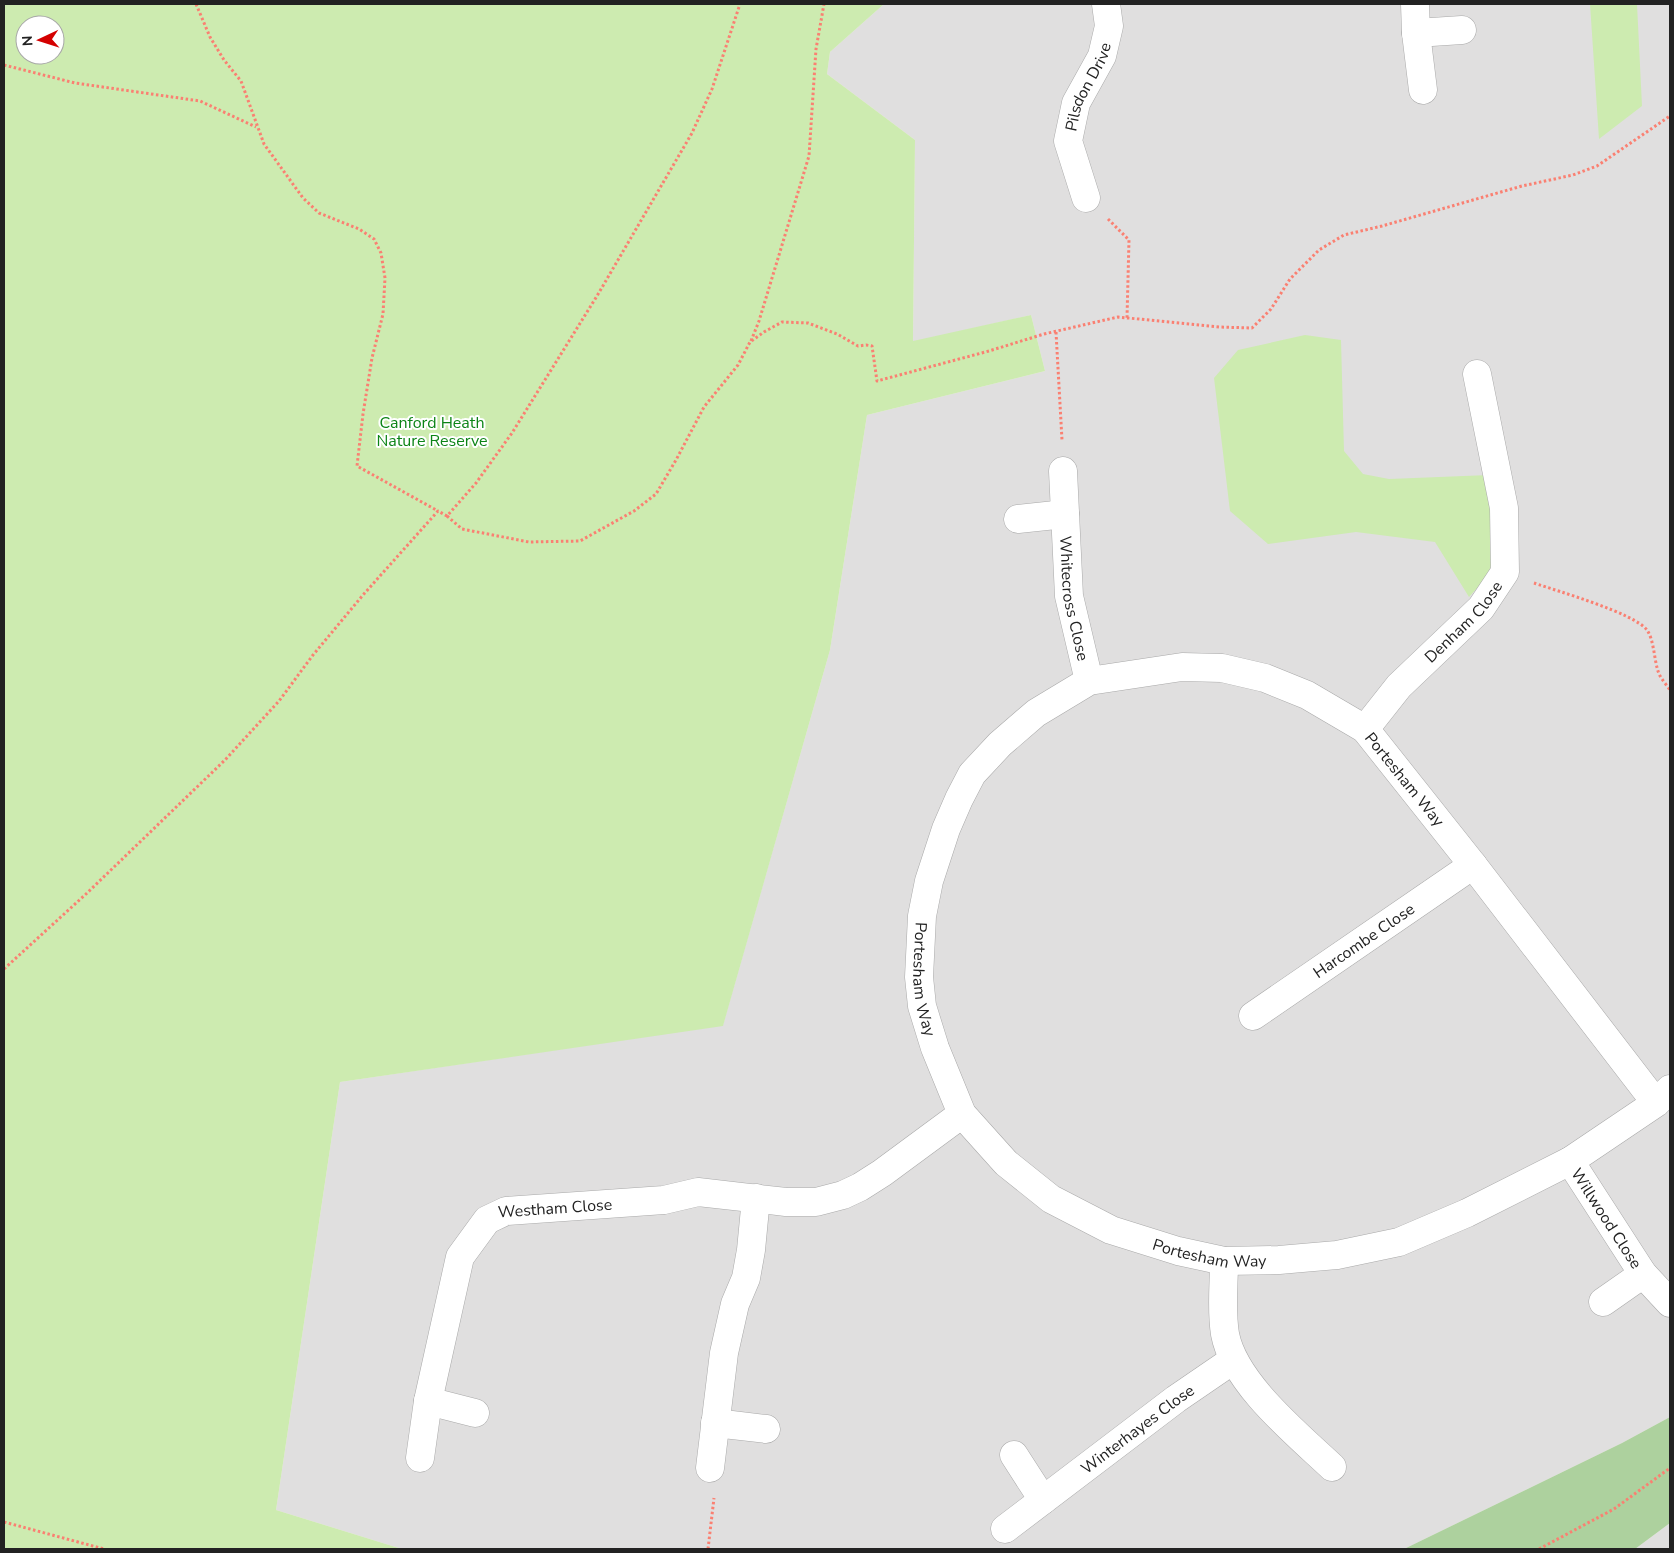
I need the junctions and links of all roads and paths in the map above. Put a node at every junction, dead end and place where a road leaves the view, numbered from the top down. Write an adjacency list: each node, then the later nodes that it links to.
1 (196, 4): 11 (path)
2 (740, 4): 20 (path)
3 (824, 4): 15 (path)
4 (1106, 4): 12 (street, Pilsdon Drive)
5 (1415, 4): 7 (street)
6 (1462, 30): 7 (street)
7 (1416, 33): 9 (street)
8 (4, 65): 11 (path)
9 (1423, 90)
10 (1670, 116): 13 (path)
11 (257, 127): 18 (path)
12 (1086, 198): 13 (path)
13 (1127, 318): 14 (path)
14 (1056, 332): 15 (path); 17 (path)
15 (750, 342): 20 (path)
16 (1477, 374): 22 (street, Denham Close)
17 (1064, 471): 19 (street, Whitecross Close)
18 (438, 511): 20 (path); 27 (path)
19 (1065, 514): 21 (street, Whitecross Close); 23 (street, Whitecross Close)
20 (447, 516)
21 (1018, 519)
22 (1505, 572): 24 (path); 25 (street, Denham Close)
23 (1089, 681): 25 (street, Portesham Way); 30 (street, Portesham Way)
24 (1670, 690)
25 (1365, 728): 26 (street, Portesham Way)
26 (1473, 865): 28 (street, Harcombe Close); 29 (street, Portesham Way)
27 (4, 969)
28 (1253, 1016)
29 (1663, 1096): 31 (street, Portesham Way)
30 (962, 1114): 32 (street, Westham Close); 33 (street, Portesham Way)
31 (1570, 1161): 33 (street, Portesham Way); 34 (street, Willwood Close)
32 (756, 1198): 38 (street, Westham Close); 40 (street)
33 (1224, 1261): 37 (street)
34 (1643, 1274): 35 (street, Willwood Close); 36 (street, Willwood Close)
35 (1603, 1302)
36 (1670, 1303)
37 (1234, 1360): 45 (street); 47 (street, Winterhayes Close)
38 (428, 1401): 39 (street); 43 (street, Westham Close)
39 (474, 1413)
40 (715, 1424): 41 (street); 44 (street)
41 (766, 1429)
42 (1014, 1455): 47 (street)
43 (420, 1458)
44 (710, 1468): 51 (path)
45 (1332, 1468)
46 (1670, 1468): 52 (path)
47 (1042, 1500): 49 (street, Winterhayes Close)
48 (4, 1522): 50 (path)
49 (1005, 1529)
50 (104, 1549)
51 (708, 1549)
52 (1539, 1549)

